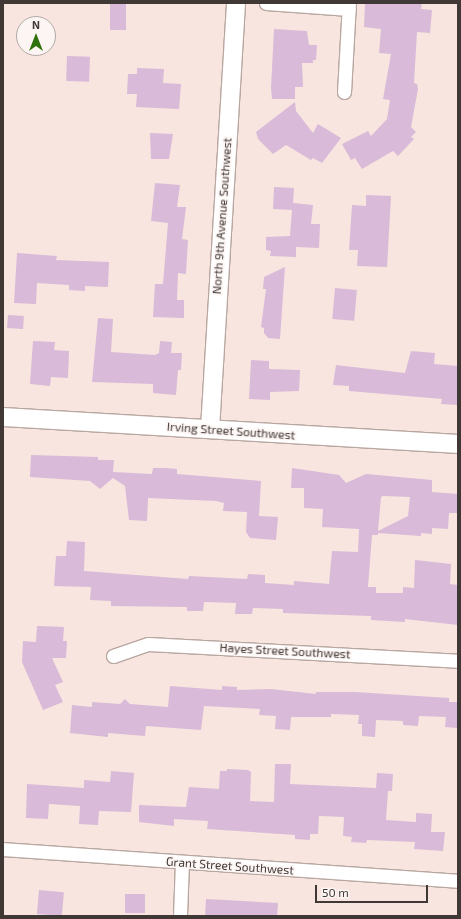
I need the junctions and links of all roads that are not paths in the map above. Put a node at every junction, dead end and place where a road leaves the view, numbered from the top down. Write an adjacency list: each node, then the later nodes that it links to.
1 (236, 3): 6 (street, North 9th Avenue Southwest)
2 (266, 3): 3 (street)
3 (349, 6): 4 (street)
4 (344, 92)
5 (3, 417): 6 (street, Irving Street Southwest)
6 (210, 429): 7 (street, Irving Street Southwest)
7 (458, 444)
8 (113, 656): 9 (street, Hayes Street Southwest)
9 (458, 661)
10 (3, 850): 11 (street, Grant Street Southwest)
11 (182, 862): 12 (street, Grant Street Southwest); 13 (street)
12 (458, 882)
13 (180, 916)

